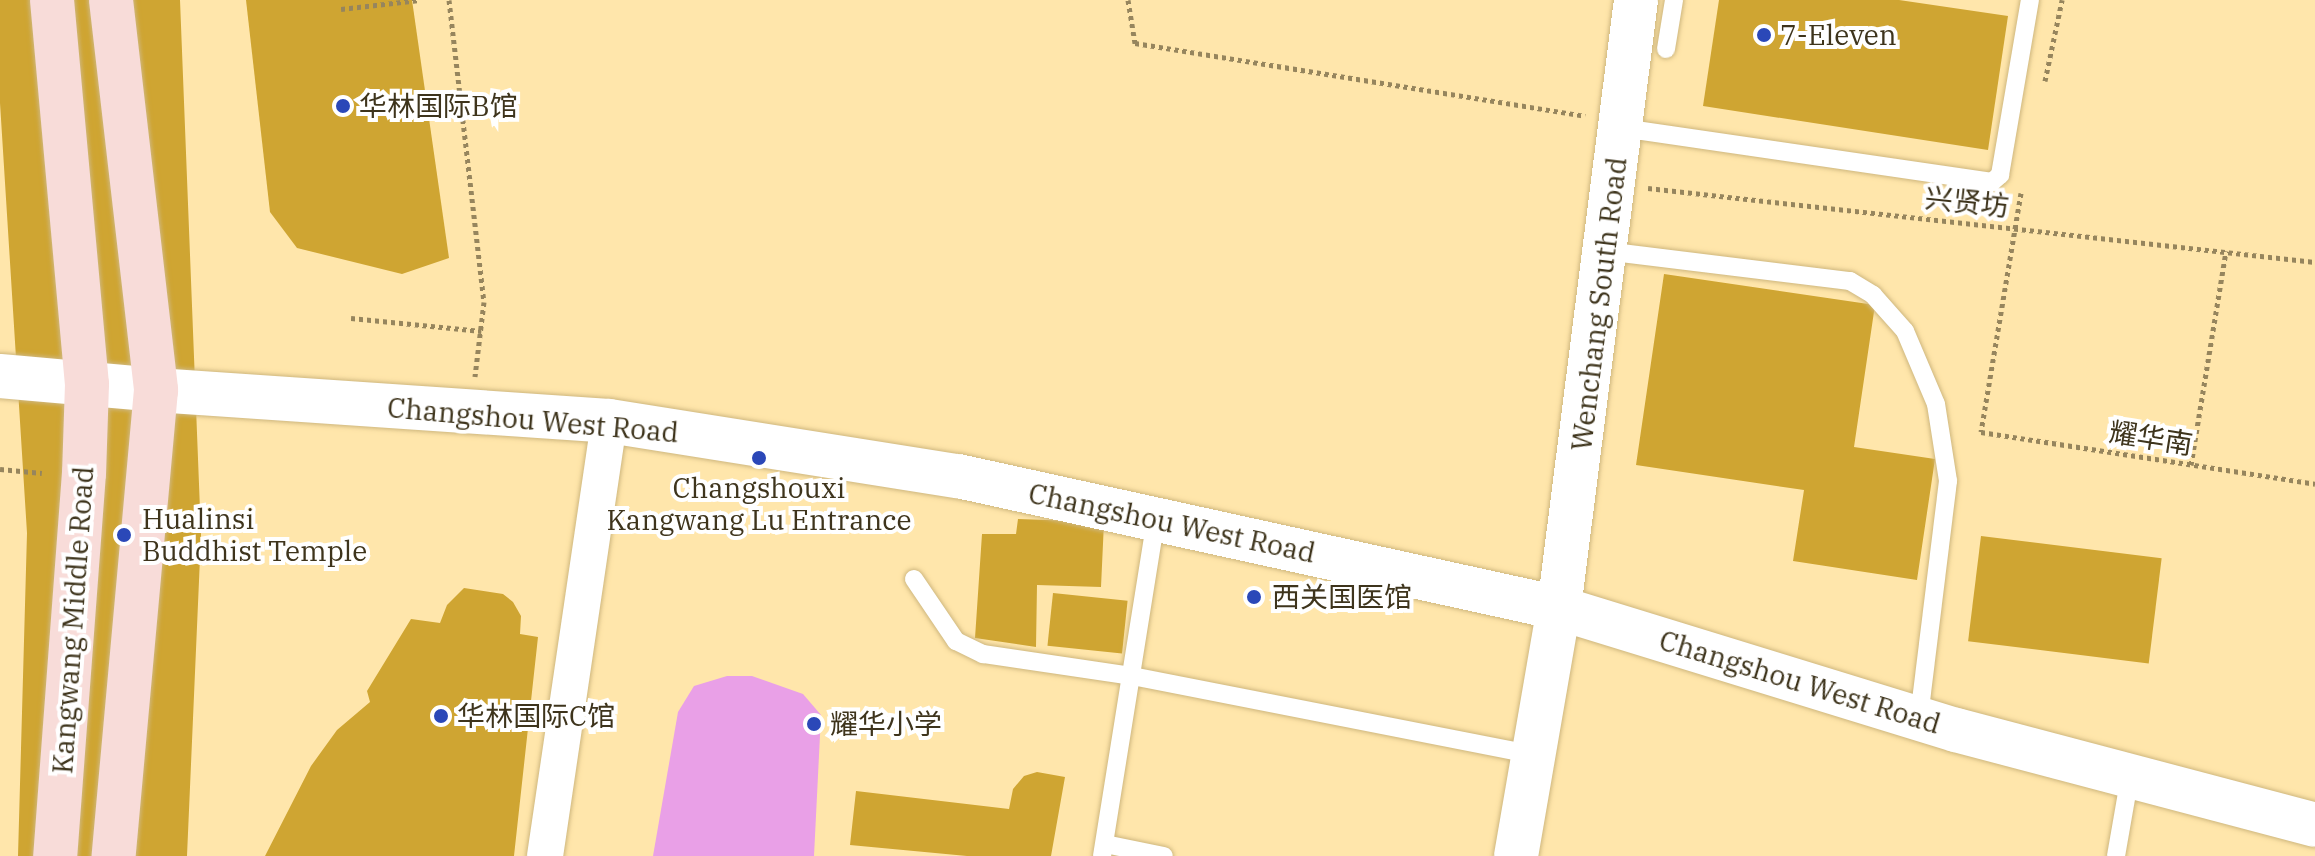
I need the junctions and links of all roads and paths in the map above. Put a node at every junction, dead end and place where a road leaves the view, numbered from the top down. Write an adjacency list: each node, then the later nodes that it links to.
1 (32, 0): 14 (street)
2 (52, 0): 14 (main road, Kangwang Middle Road)
3 (111, 0): 15 (main road)
4 (129, 0): 15 (street)
5 (419, 0): 12 (path)
6 (449, 0): 25 (path)
7 (1128, 0): 17 (path)
8 (1636, 0): 17 (street, Wenchang South Road)
9 (1674, 0): 13 (lane)
10 (2030, 0): 17 (lane)
11 (2062, 0): 16 (path)
12 (341, 9)
13 (1666, 49)
14 (57, 76): 27 (main road, Kangwang Middle Road)
15 (122, 78): 28 (main road)
16 (2044, 86)
17 (1622, 125): 19 (street, Wenchang South Road)
18 (2023, 180): 20 (path)
19 (1615, 185): 20 (path, 兴贤坊); 21 (street, Wenchang South Road)
20 (2013, 226): 22 (path, 兴贤坊); 31 (path, 耀华南)
21 (1605, 251): 37 (street, Wenchang South Road); 39 (lane)
22 (2226, 251): 23 (path, 兴贤坊); 31 (path)
23 (2315, 262)
24 (351, 318): 25 (path)
25 (481, 331): 29 (path)
26 (0, 376): 27 (street, Changshou West Road)
27 (87, 384): 28 (street, Changshou West Road); 44 (main road, Kangwang Middle Road)
28 (156, 390): 29 (street, Changshou West Road); 45 (main road)
29 (471, 413): 30 (street, Changshou West Road)
30 (609, 421): 35 (street, Changshou West Road); 46 (street)
31 (2191, 465): 34 (path, 耀华南)
32 (0, 469): 33 (path)
33 (42, 473)
34 (2315, 484)
35 (1157, 519): 37 (street, Changshou West Road); 38 (lane)
36 (914, 579): 38 (lane)
37 (1559, 608): 39 (street, Changshou West Road); 40 (street, Wenchang South Road)
38 (1132, 676): 40 (lane); 43 (lane)
39 (1919, 718): 41 (street, Changshou West Road)
40 (1534, 755): 48 (street, Wenchang South Road)
41 (2130, 776): 42 (street, Changshou West Road); 49 (lane)
42 (2315, 825)
43 (1104, 850): 47 (lane)
44 (55, 856)
45 (114, 856)
46 (545, 856)
47 (1164, 856)
48 (1516, 856)
49 (2116, 856)

